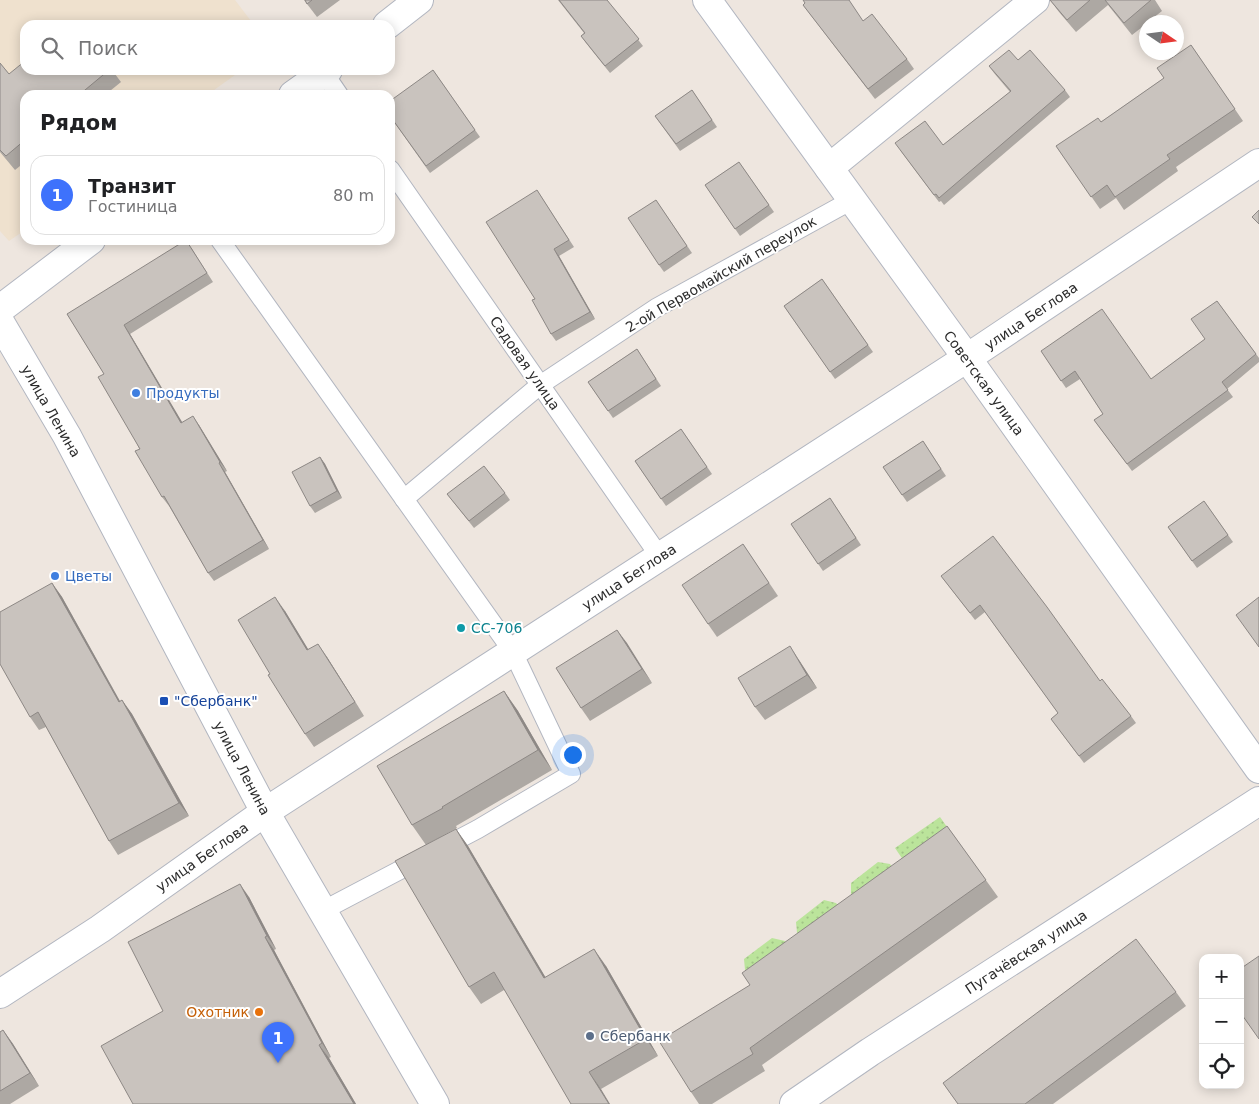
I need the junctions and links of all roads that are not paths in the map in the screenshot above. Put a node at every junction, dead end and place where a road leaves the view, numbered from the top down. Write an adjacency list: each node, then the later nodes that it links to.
1 (419, 0): 4 (street)
2 (707, 0): 8 (street, Советская улица)
3 (1035, 0): 8 (street)
4 (393, 20)
5 (330, 79): 6 (street)
6 (305, 90)
7 (1259, 163): 15 (street, улица Беглова)
8 (829, 168): 10 (street, Советская улица)
9 (395, 176): 16 (lane, Садовая улица)
10 (852, 200): 15 (street, Советская улица); 16 (lane, 2-ой Первомайский переулок)
11 (84, 245): 13 (street)
12 (224, 245): 17 (lane)
13 (0, 309)
14 (0, 322): 22 (street, улица Ленина)
15 (967, 358): 18 (street, улица Беглова); 20 (street, Советская улица)
16 (540, 385): 17 (lane, 2-ой Первомайский переулок); 18 (lane, Садовая улица)
17 (404, 500): 19 (lane)
18 (660, 557): 19 (street, улица Беглова)
19 (513, 652): 22 (street, улица Беглова); 23 (lane)
20 (1259, 769)
21 (1259, 801): 26 (street, Пугачёвская улица)
22 (266, 812): 23 (street, улица Ленина); 24 (street, улица Беглова)
23 (322, 911): 25 (street, улица Ленина)
24 (0, 994)
25 (435, 1104)
26 (794, 1104)

